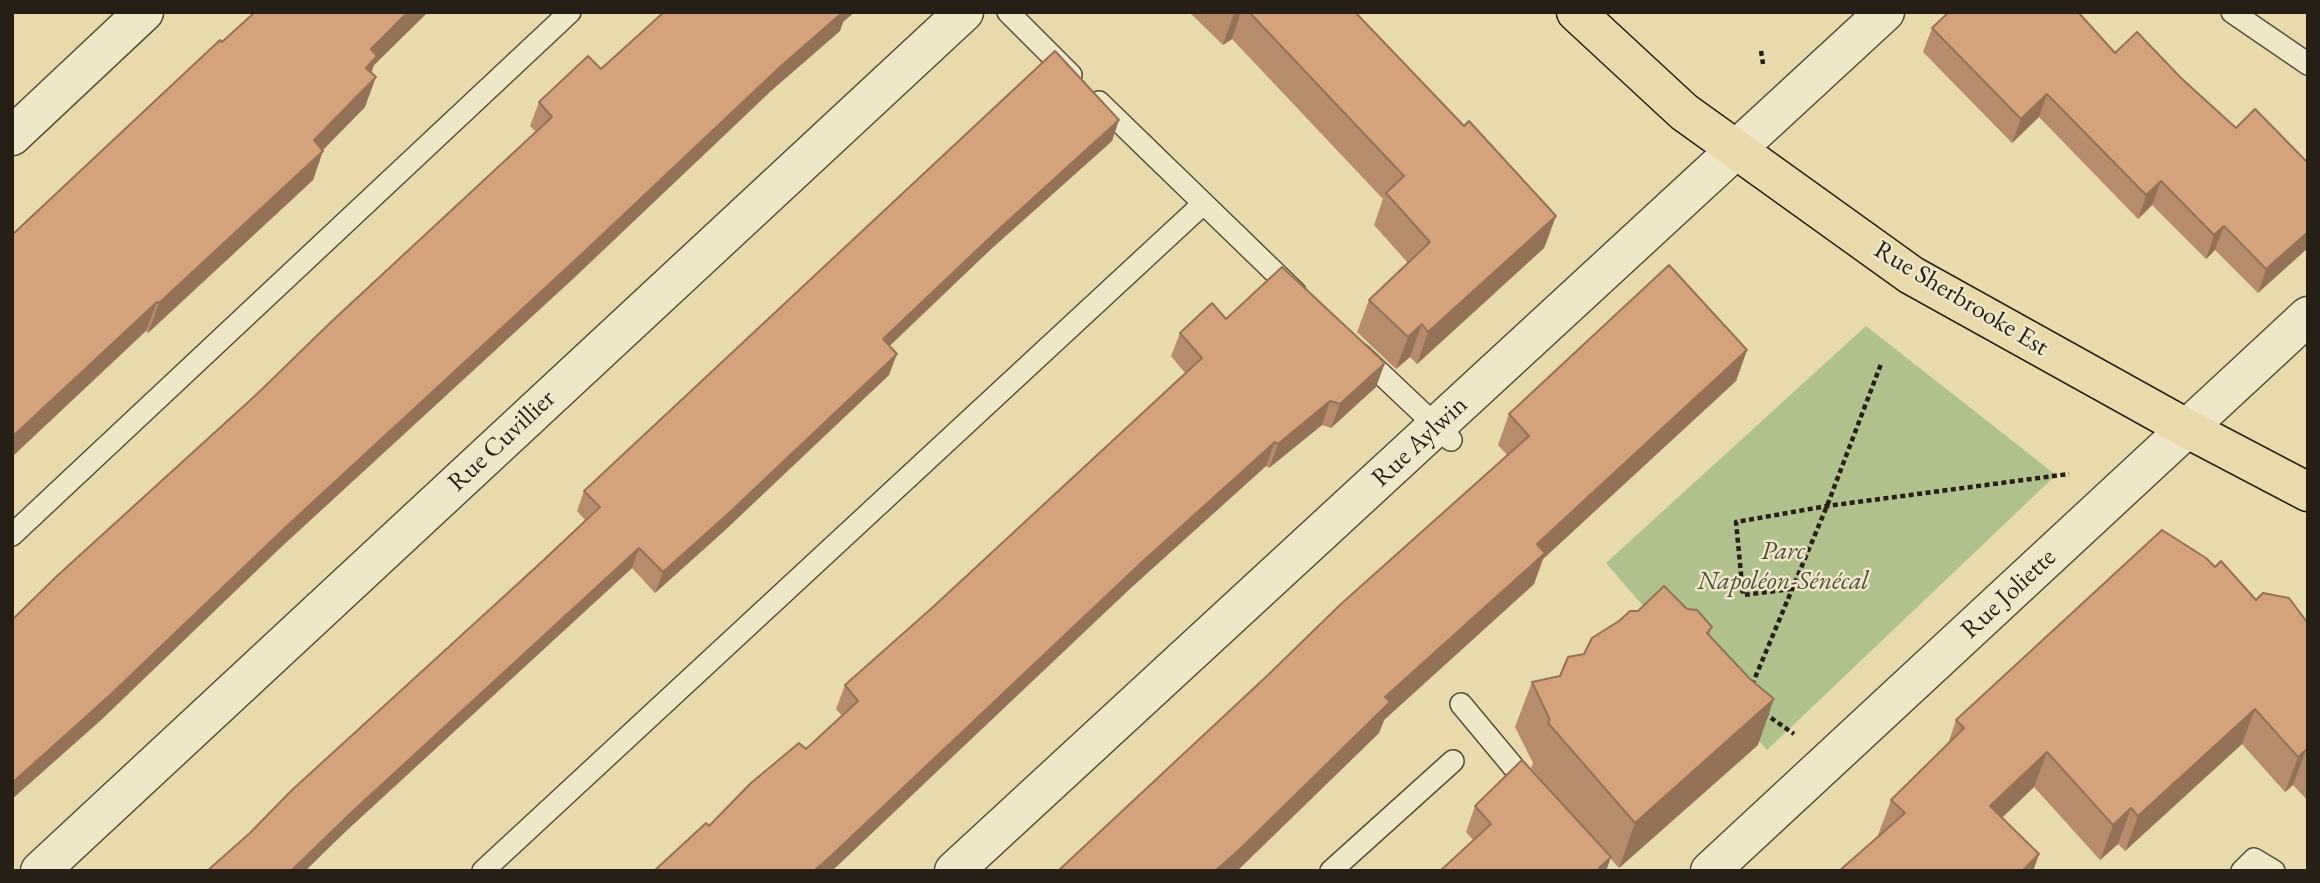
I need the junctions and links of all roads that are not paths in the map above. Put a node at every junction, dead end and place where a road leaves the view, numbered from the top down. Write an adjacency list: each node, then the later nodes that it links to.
1 (144, 12): 9 (street)
2 (570, 12): 18 (lane)
3 (964, 12): 22 (street, Rue Cuvillier)
4 (1008, 12): 11 (lane)
5 (1576, 12): 10 (main road, Rue Sherbrooke Est)
6 (1885, 12): 10 (street, Rue Aylwin)
7 (2243, 15): 8 (lane)
8 (2308, 64)
9 (12, 136)
10 (1736, 150): 15 (main road, Rue Sherbrooke Est); 16 (street, Rue Aylwin)
11 (1203, 204): 12 (lane); 23 (lane)
12 (1312, 308)
13 (2308, 316): 15 (street, Rue Joliette)
14 (1342, 337): 16 (lane)
15 (2188, 429): 17 (main road, Rue Sherbrooke Est); 26 (street, Rue Joliette)
16 (1444, 433): 24 (street, Rue Aylwin)
17 (2308, 492)
18 (12, 535)
19 (1461, 704): 21 (lane)
20 (1453, 761): 25 (lane)
21 (1544, 803)
22 (40, 871)
23 (483, 871)
24 (954, 871)
25 (1331, 871)
26 (1710, 871)
27 (2242, 871): 28 (lane)
28 (2274, 871)

